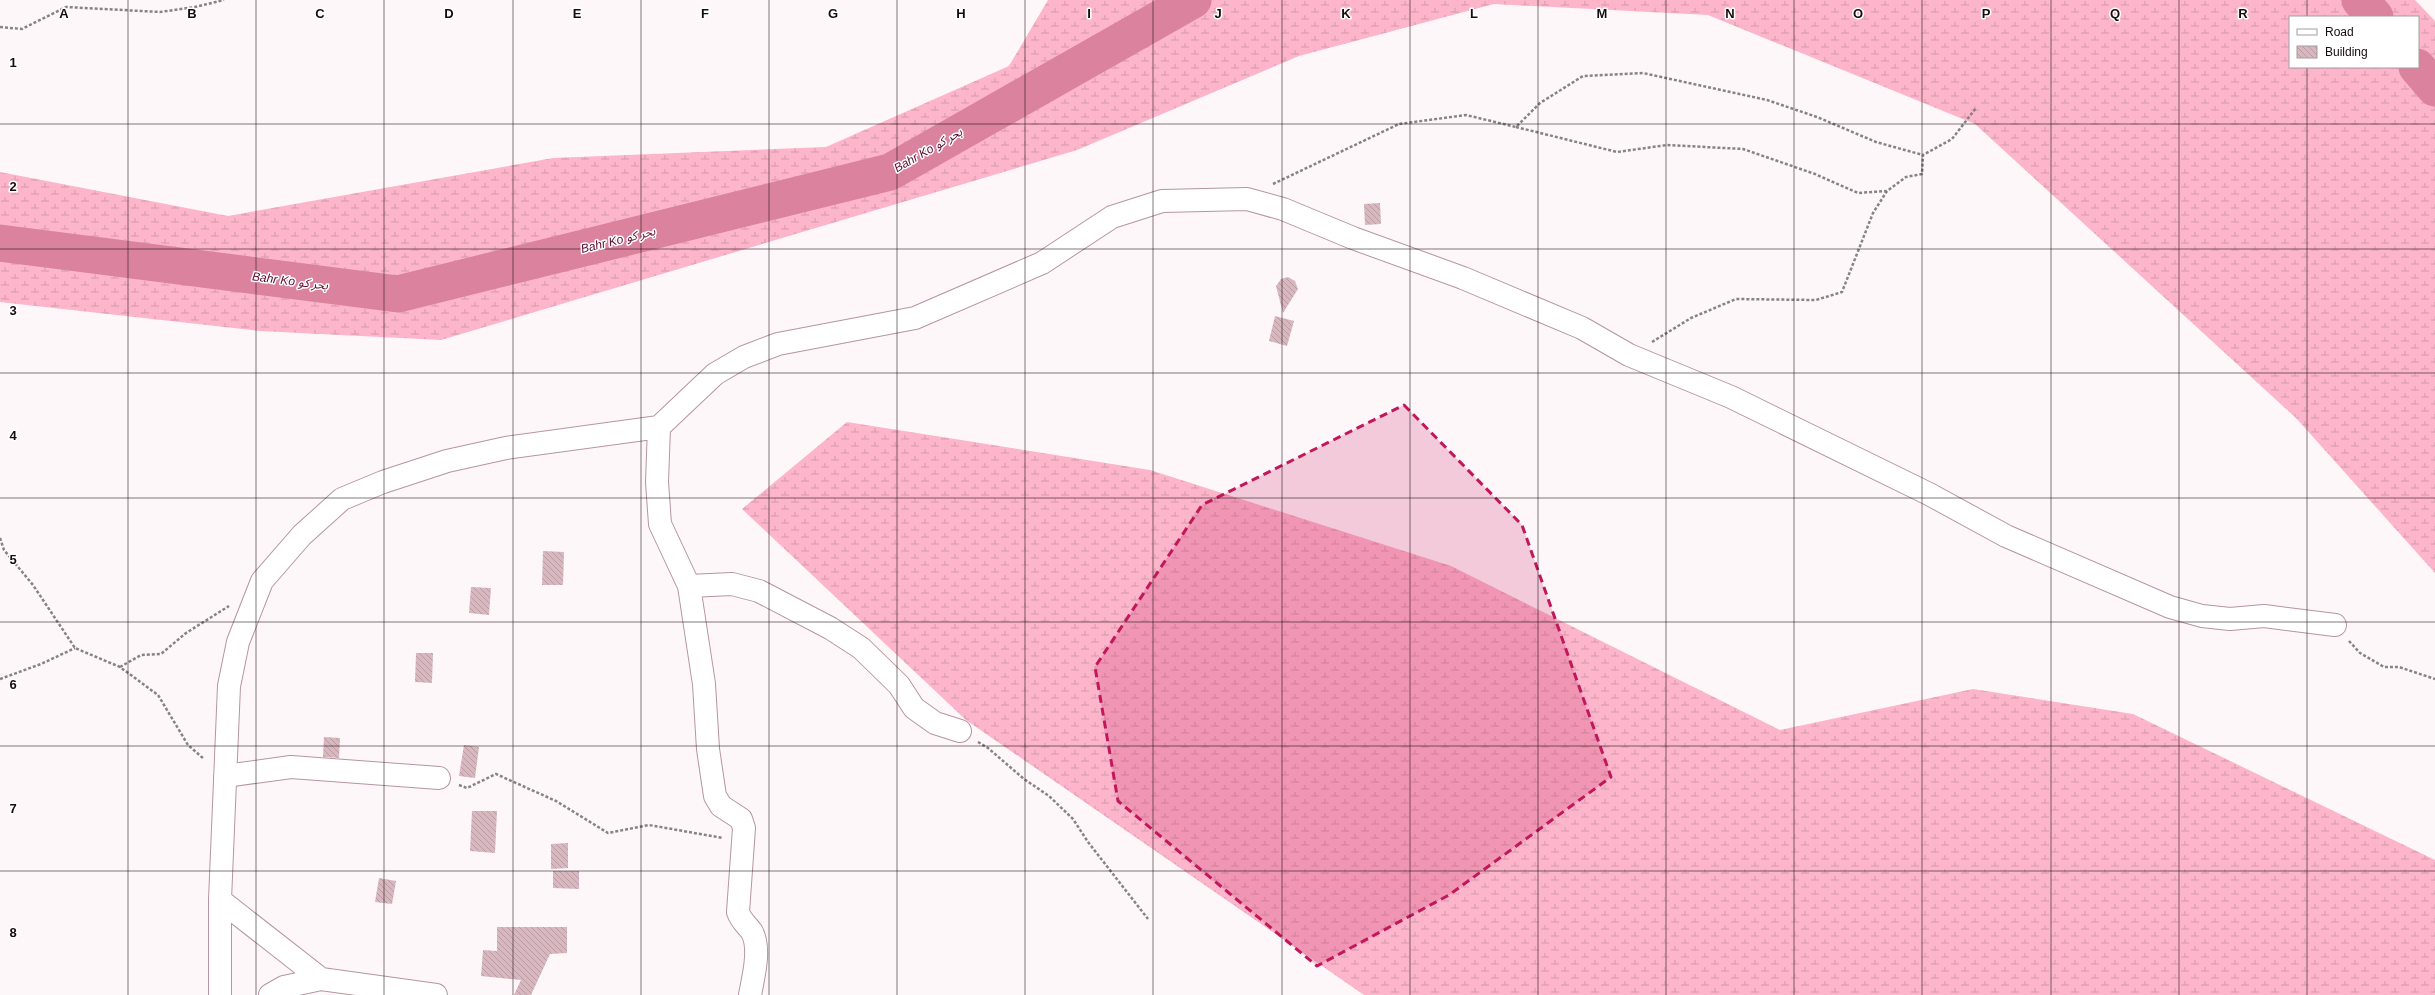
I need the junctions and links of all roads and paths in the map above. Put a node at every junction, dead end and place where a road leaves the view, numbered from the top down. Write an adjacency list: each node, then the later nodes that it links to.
1 (224, 0): 2 (path)
2 (0, 27)
3 (1976, 108): 5 (path)
4 (1516, 127): 5 (path); 6 (path); 7 (path)
5 (1923, 155): 6 (path)
6 (1887, 191): 8 (path)
7 (1246, 199): 8 (street); 9 (street)
8 (1629, 355): 13 (street)
9 (659, 427): 11 (street); 19 (street)
10 (0, 538): 14 (path)
11 (688, 586): 18 (street); 21 (street)
12 (231, 604): 15 (path)
13 (2335, 625): 17 (path)
14 (75, 648): 15 (path); 16 (path)
15 (120, 667): 19 (path)
16 (0, 679)
17 (2435, 679)
18 (960, 731): 23 (path)
19 (225, 776): 20 (street); 22 (street)
20 (439, 778): 21 (path)
21 (743, 843): 28 (street)
22 (220, 900): 24 (street); 25 (street)
23 (1148, 919)
24 (321, 979): 26 (street); 27 (street)
25 (220, 995)
26 (270, 995)
27 (436, 995)
28 (750, 995)

